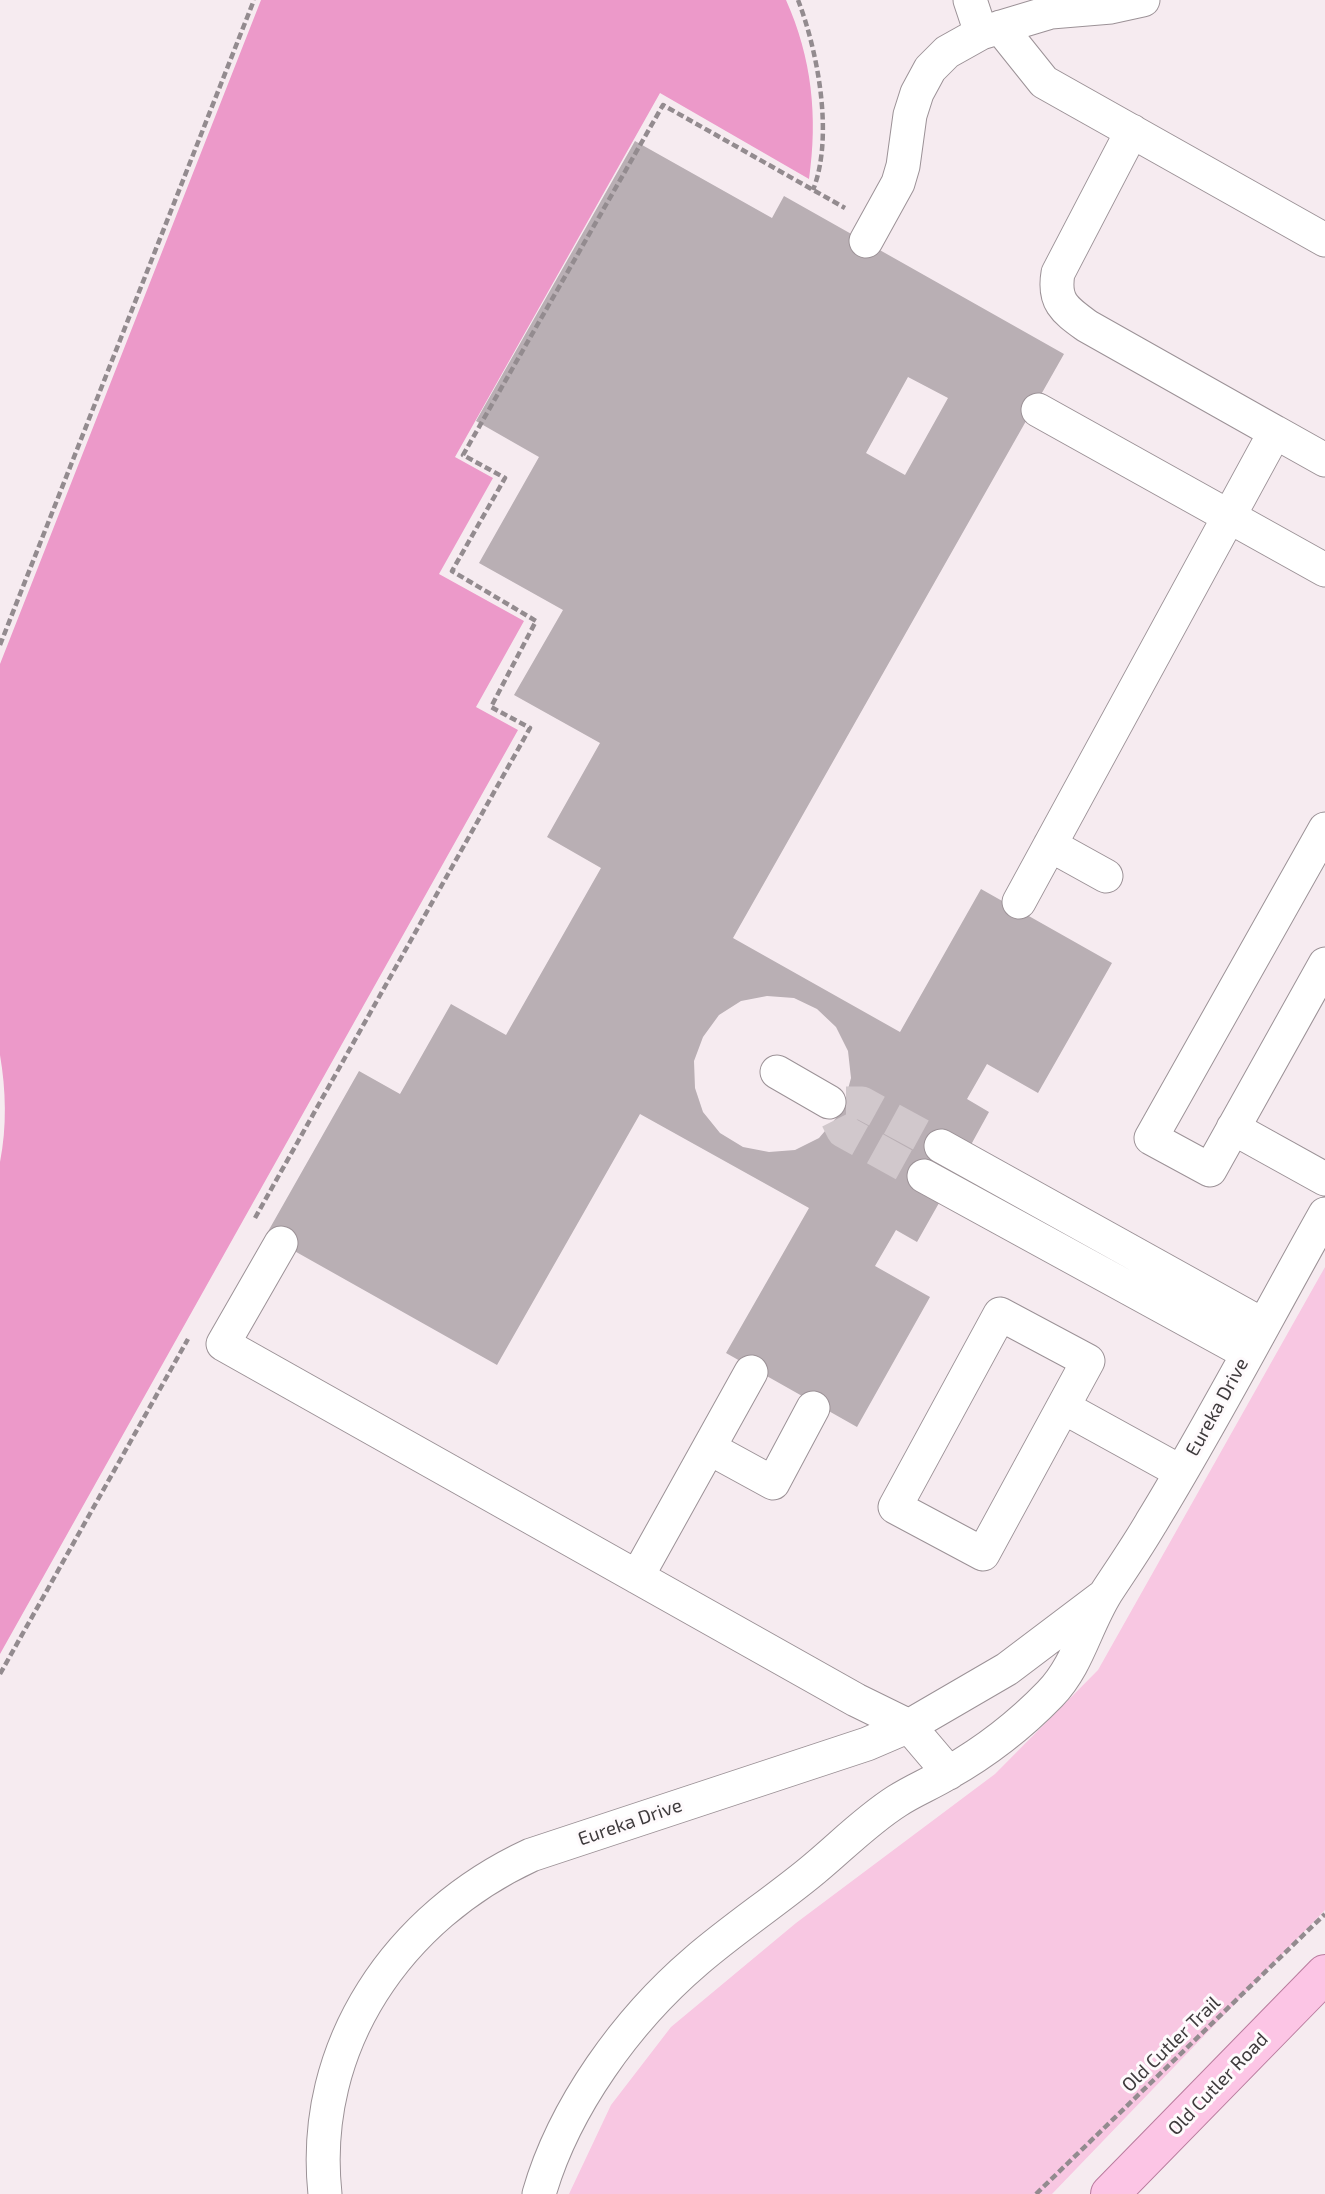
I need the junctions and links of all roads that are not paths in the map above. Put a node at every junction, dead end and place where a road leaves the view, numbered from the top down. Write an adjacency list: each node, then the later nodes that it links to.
1 (970, 0): 3 (street)
2 (1143, 0): 3 (street)
3 (991, 30): 4 (street); 6 (street)
4 (1132, 131): 5 (street); 8 (street)
5 (1325, 240)
6 (866, 241)
7 (1038, 410): 10 (street)
8 (1275, 432): 9 (street); 10 (street)
9 (1325, 460)
10 (1229, 515): 11 (street); 13 (street)
11 (1325, 570)
12 (1325, 829): 19 (street)
13 (1050, 845): 14 (street); 15 (street)
14 (1106, 876)
15 (1019, 902)
16 (1325, 964): 19 (street)
17 (777, 1072): 18 (street)
18 (838, 1108)
19 (1233, 1128): 22 (street)
20 (941, 1146): 25 (street)
21 (924, 1176): 26 (street)
22 (1325, 1179)
23 (1325, 1214): 25 (street, Eureka Drive)
24 (281, 1243): 32 (street)
25 (1263, 1325): 26 (street, Eureka Drive)
26 (1247, 1353): 31 (street, Eureka Drive)
27 (751, 1372): 30 (street)
28 (1063, 1407): 28 (street); 31 (street)
29 (813, 1408): 30 (street)
30 (709, 1448): 32 (street)
31 (1181, 1472): 33 (street, Eureka Drive)
32 (637, 1577): 34 (street)
33 (1103, 1597): 34 (street, Eureka Drive); 35 (street, Eureka Drive)
34 (909, 1726): 35 (street); 37 (street, Eureka Drive)
35 (949, 1773): 38 (street, Eureka Drive)
36 (1325, 1974): 39 (main road, Old Cutler Road)
37 (325, 2194)
38 (539, 2194)
39 (1110, 2194)

